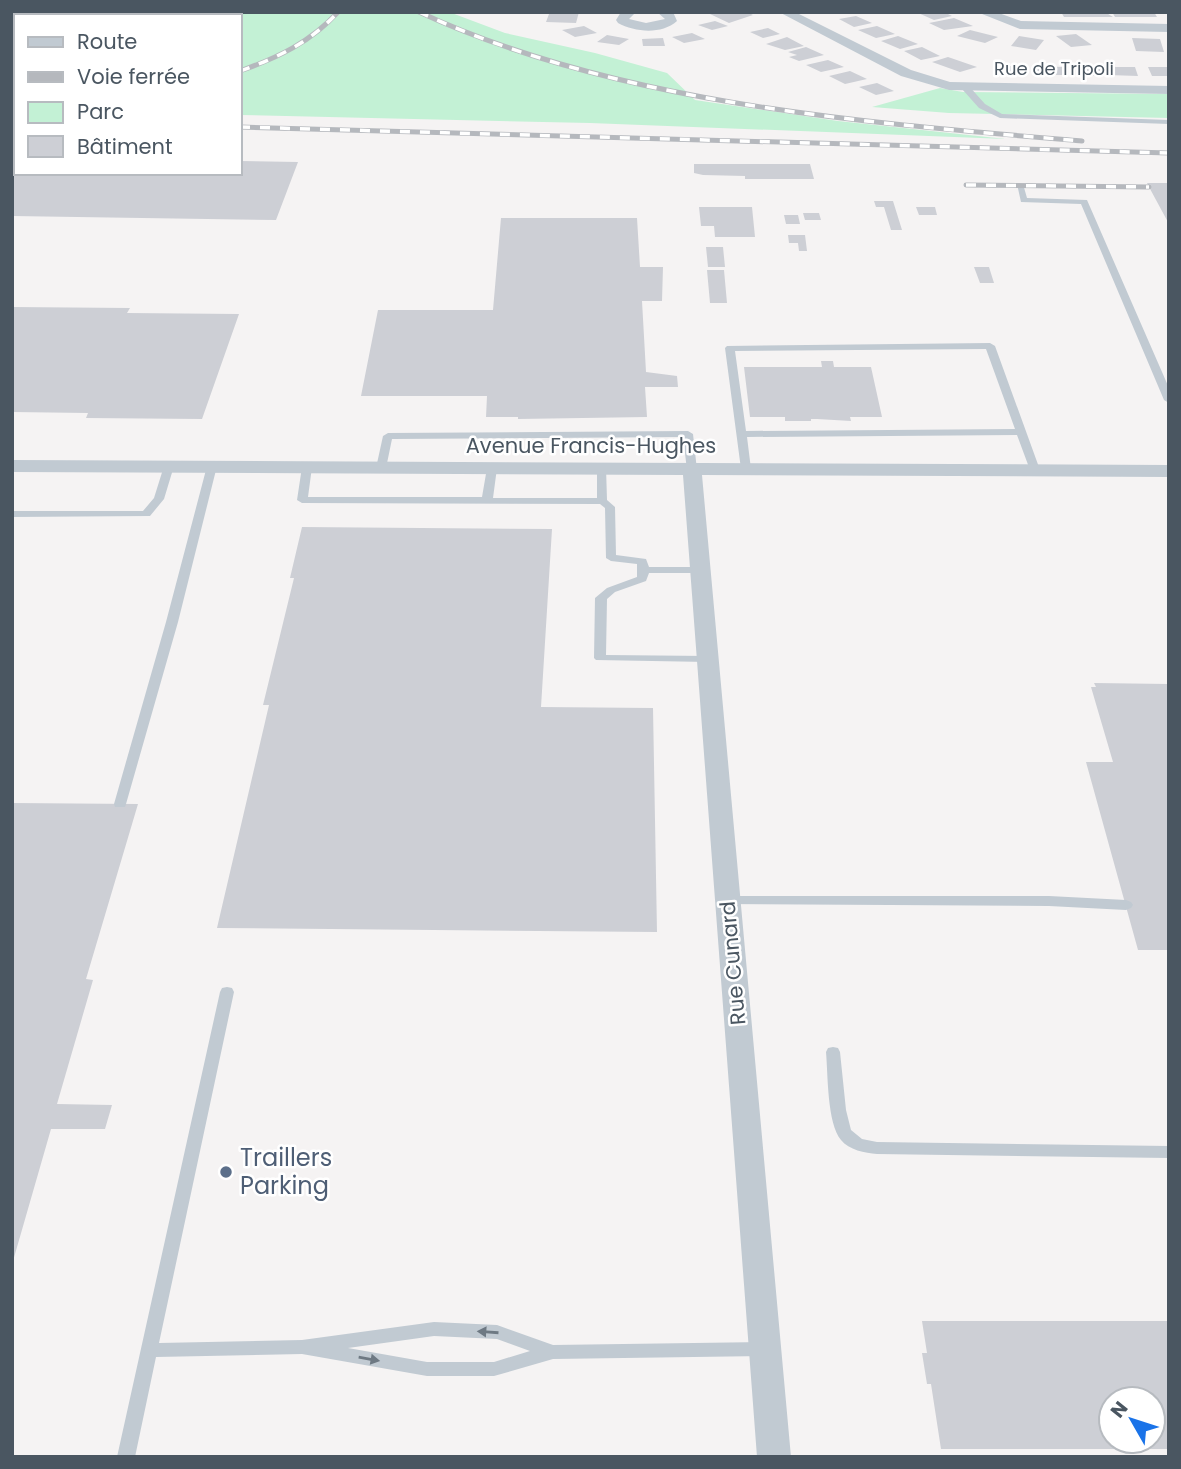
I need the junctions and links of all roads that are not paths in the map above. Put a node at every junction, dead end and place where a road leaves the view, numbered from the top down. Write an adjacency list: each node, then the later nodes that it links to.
1 (630, 12): 2 (street)
2 (663, 12)
3 (785, 12): 6 (street, Rue de Tripoli)
4 (983, 12): 5 (street)
5 (1169, 28)
6 (965, 88): 7 (street, Rue de Tripoli); 8 (lane)
7 (1169, 89)
8 (1169, 122)
9 (1020, 186): 10 (lane)
10 (1169, 400)
11 (1021, 432): 12 (lane); 12 (lane); 22 (lane)
12 (741, 433): 20 (lane)
13 (12, 466): 14 (street, Avenue Francis-Hughes)
14 (169, 466): 15 (street, Avenue Francis-Hughes); 26 (lane)
15 (212, 466): 16 (street, Avenue Francis-Hughes); 30 (lane)
16 (307, 467): 17 (street, Avenue Francis-Hughes); 24 (lane)
17 (381, 467): 18 (street, Avenue Francis-Hughes); 21 (lane)
18 (492, 468): 19 (street, Avenue Francis-Hughes); 24 (lane)
19 (602, 469): 21 (street, Avenue Francis-Hughes); 25 (lane)
20 (746, 469): 21 (street, Avenue Francis-Hughes); 22 (street, Avenue Francis-Hughes)
21 (692, 470): 28 (street, Rue Cunard)
22 (1035, 470): 23 (street, Avenue Francis-Hughes)
23 (1169, 471)
24 (487, 500): 25 (lane)
25 (602, 501): 27 (lane)
26 (12, 514)
27 (644, 570): 28 (lane); 29 (lane)
28 (701, 570): 29 (street, Rue Cunard)
29 (708, 659): 31 (street, Rue Cunard)
30 (120, 804)
31 (727, 901): 32 (lane); 37 (street, Rue Cunard)
32 (1126, 905)
33 (227, 992): 38 (lane)
34 (833, 1052): 35 (lane)
35 (1169, 1152)
36 (302, 1347): 38 (lane); 39 (lane, one-way to 39); 39 (lane, one-way to 36)
37 (765, 1349): 39 (lane); 41 (street, Rue Cunard)
38 (149, 1350): 40 (lane)
39 (553, 1352)
40 (126, 1457)
41 (774, 1457)

